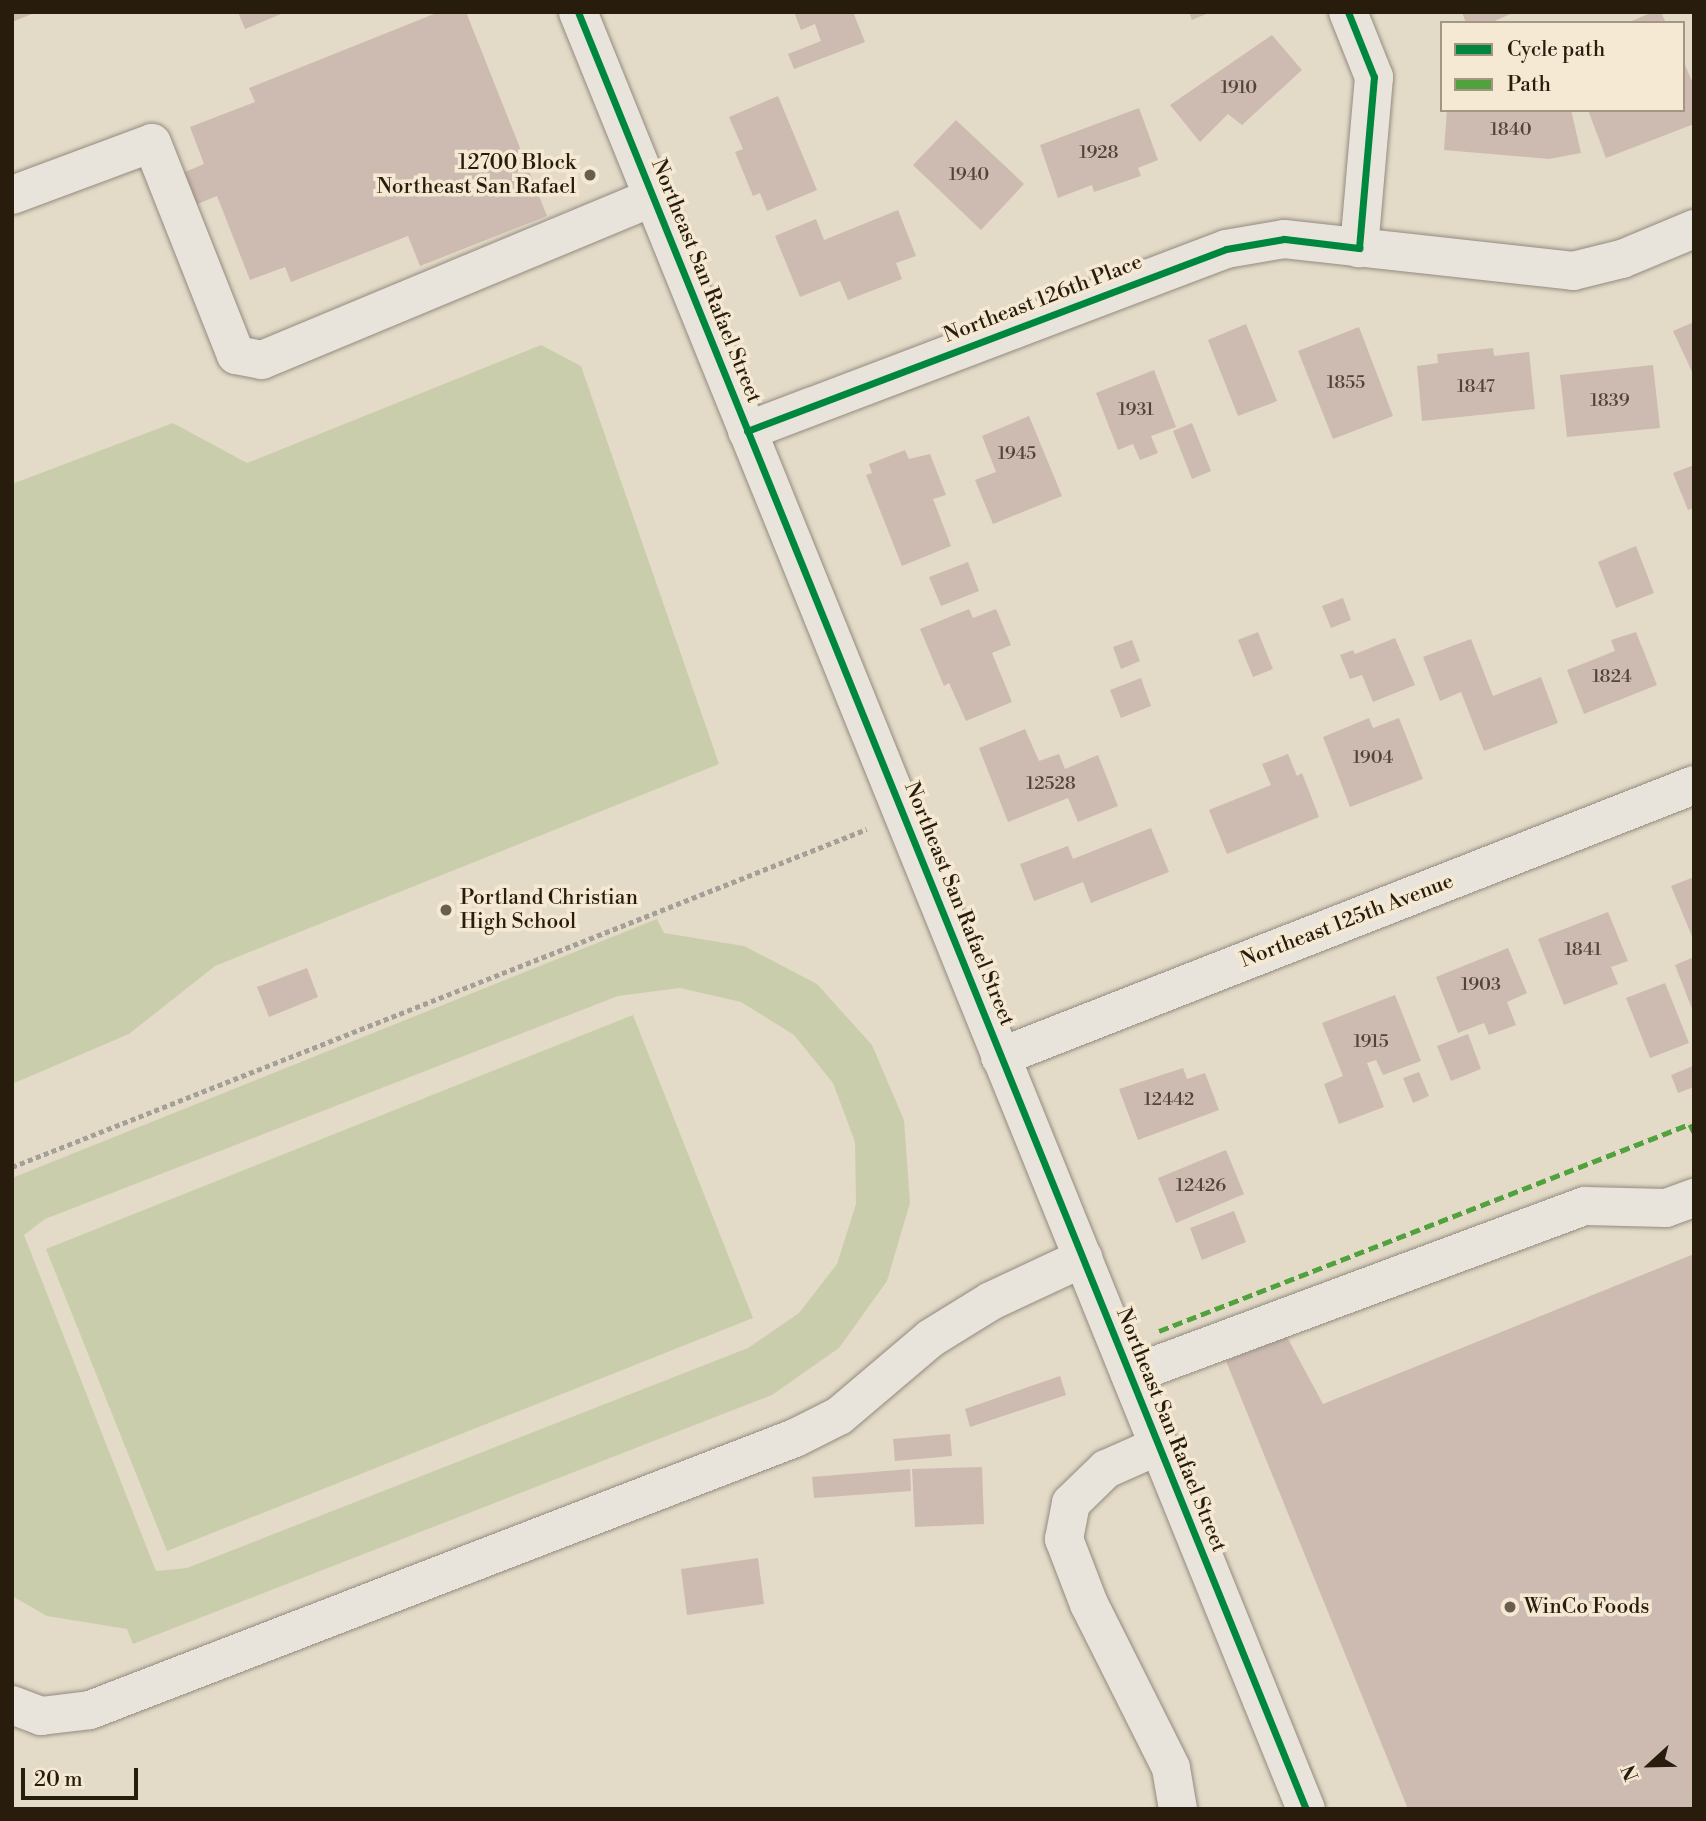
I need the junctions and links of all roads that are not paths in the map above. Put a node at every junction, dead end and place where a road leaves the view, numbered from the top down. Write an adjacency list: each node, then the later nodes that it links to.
1 (578, 12): 4 (street, Northeast San Rafael Street)
2 (1348, 12): 6 (street)
3 (12, 195): 4 (street)
4 (653, 197): 7 (street, Northeast San Rafael Street)
5 (1694, 229): 6 (street, Northeast 126th Place)
6 (1359, 248): 7 (street, Northeast 126th Place)
7 (747, 431): 9 (street, Northeast San Rafael Street)
8 (1694, 785): 9 (street, Northeast 125th Avenue)
9 (1000, 1057): 11 (street, Northeast San Rafael Street)
10 (1694, 1198): 12 (street)
11 (1083, 1258): 12 (street, Northeast San Rafael Street); 14 (street)
12 (1130, 1375): 13 (street, Northeast San Rafael Street)
13 (1158, 1446): 15 (street); 16 (street, Northeast San Rafael Street)
14 (12, 1705)
15 (1178, 1809)
16 (1306, 1809)

